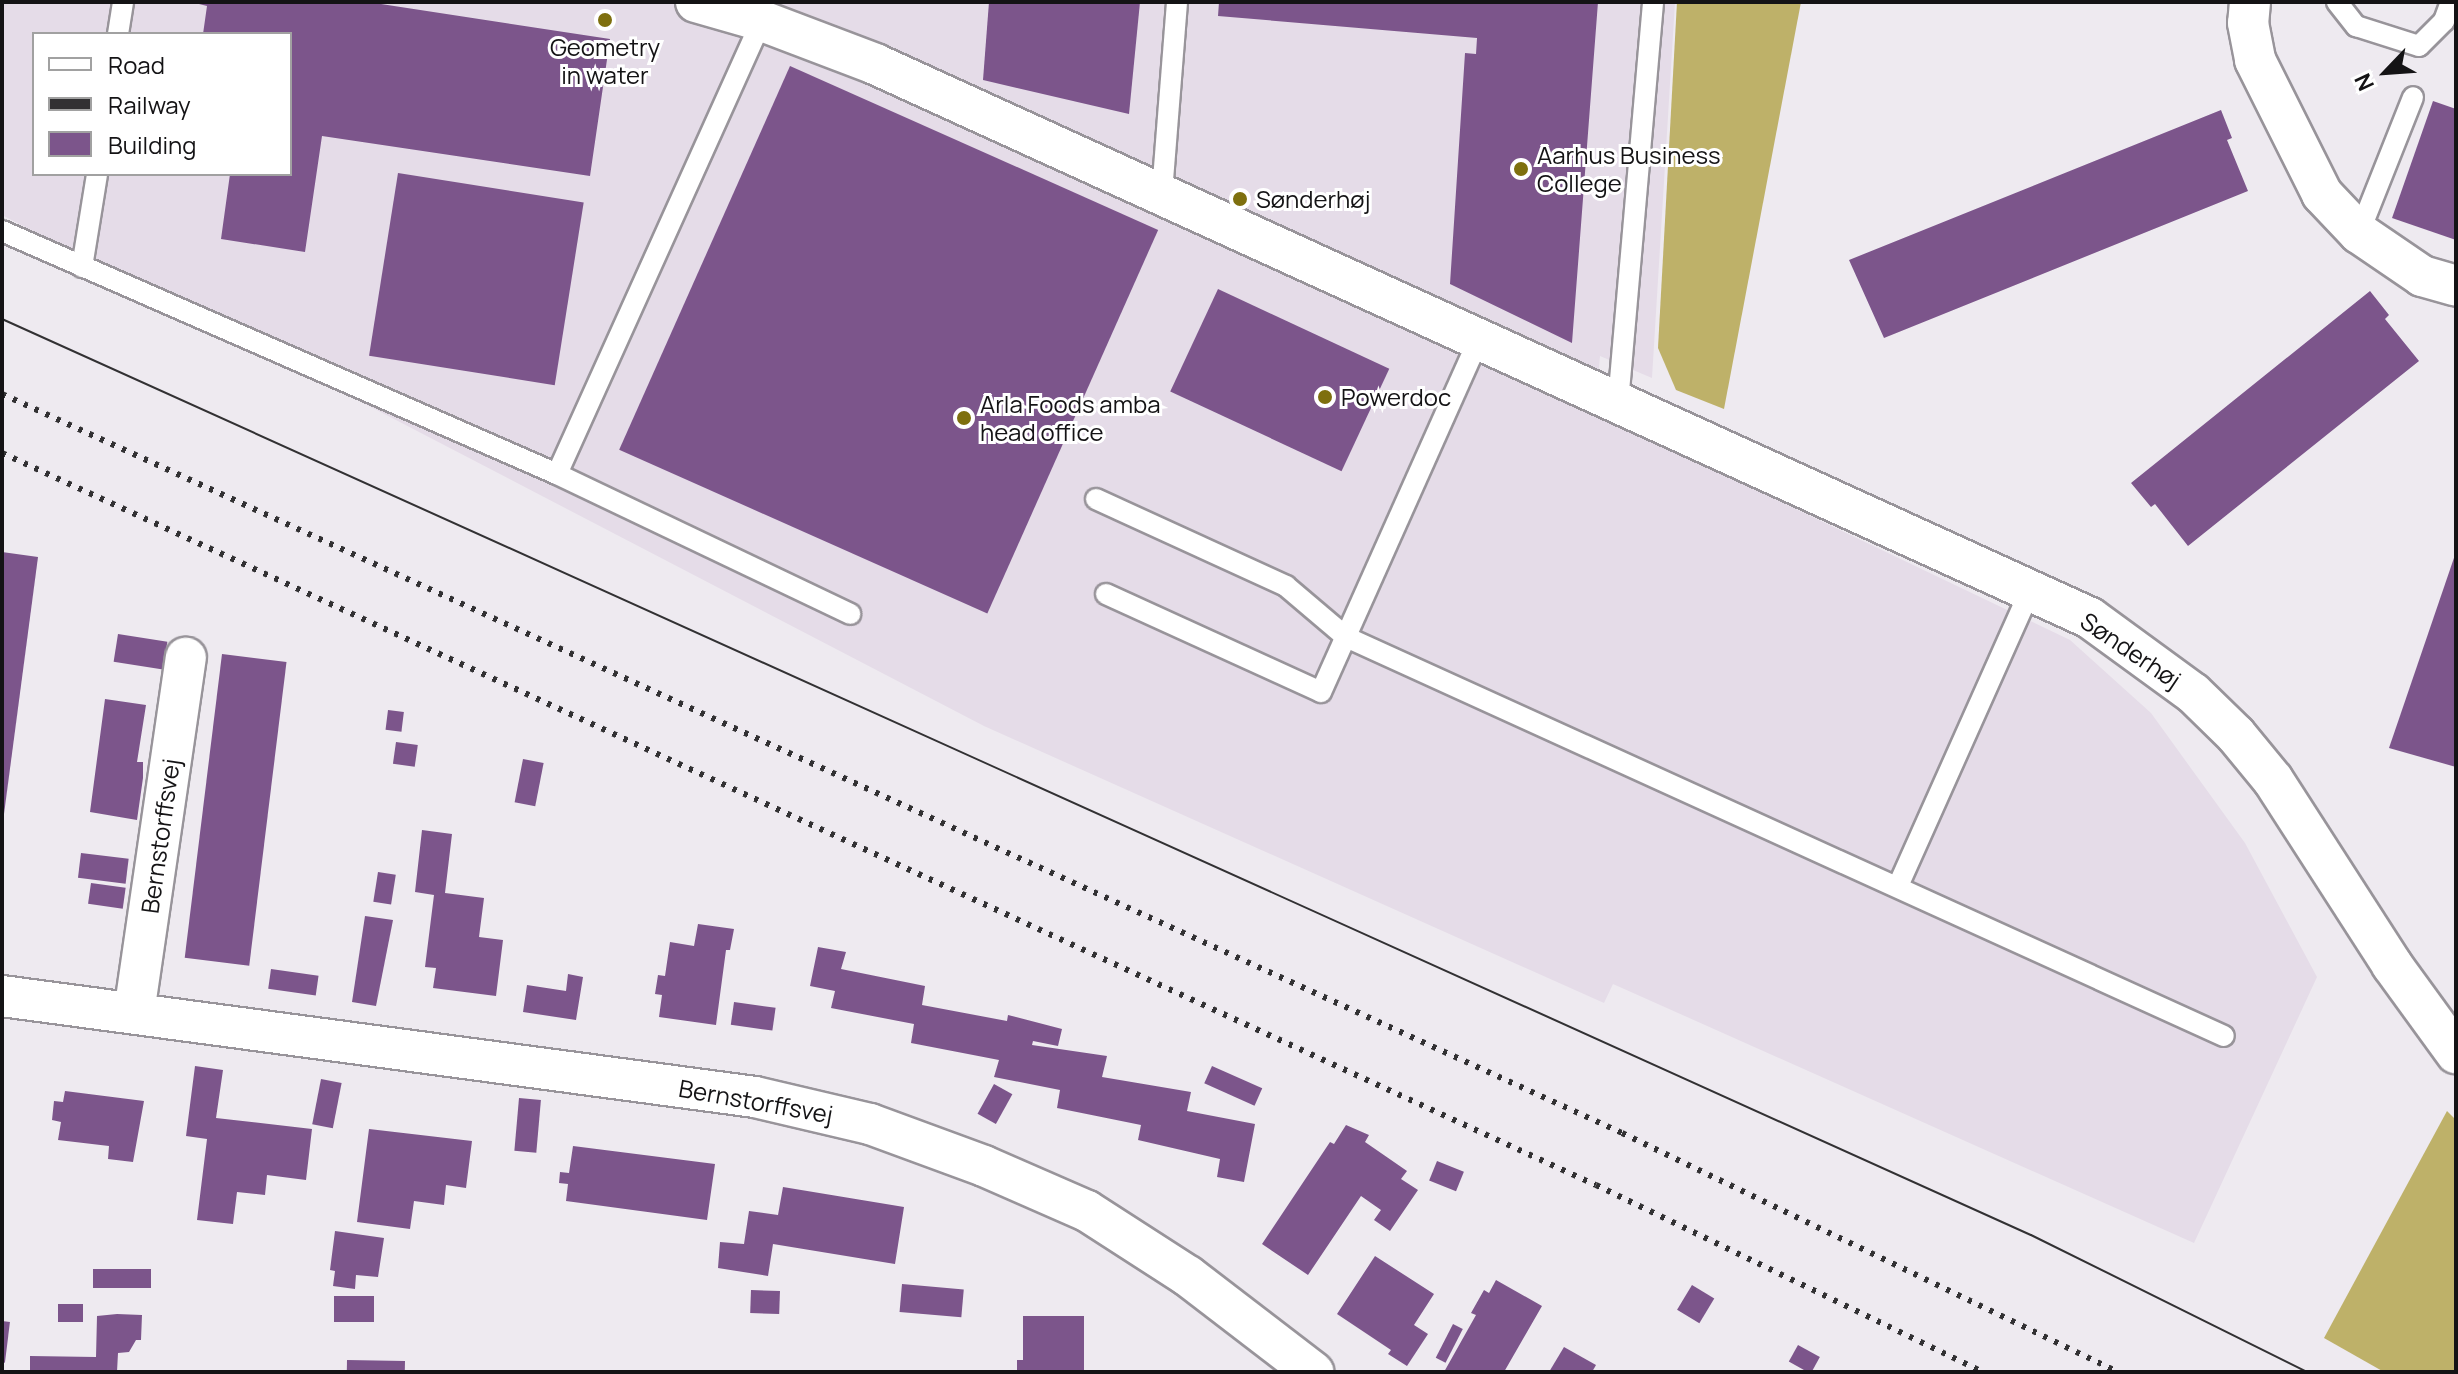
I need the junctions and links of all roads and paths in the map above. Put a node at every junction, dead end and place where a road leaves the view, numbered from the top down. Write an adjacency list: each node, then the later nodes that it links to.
1 (123, 2): 9 (lane)
2 (696, 2): 8 (street)
3 (1177, 2): 12 (lane)
4 (1653, 2): 18 (lane)
5 (2250, 2): 14 (street)
6 (2337, 2): 7 (lane)
7 (2451, 2)
8 (762, 21): 12 (street); 19 (lane)
9 (118, 32)
10 (2413, 97): 14 (lane)
11 (97, 176): 15 (lane)
12 (1162, 193): 17 (street)
13 (2, 231): 15 (lane)
14 (2359, 233): 16 (street)
15 (82, 267): 19 (lane)
16 (2456, 286)
17 (1479, 338): 18 (street, Sønderhøj); 24 (lane)
18 (1618, 403): 21 (street, Sønderhøj)
19 (557, 474): 23 (lane)
20 (1096, 499): 24 (lane)
21 (2030, 591): 26 (lane); 30 (street, Sønderhøj)
22 (1106, 594): 24 (lane)
23 (850, 614)
24 (1346, 637): 26 (lane)
25 (186, 658): 28 (street, Bernstorffsvej)
26 (1898, 886): 29 (lane)
27 (2, 996): 28 (street, Bernstorffsvej)
28 (134, 1013): 31 (street, Bernstorffsvej)
29 (2224, 1036)
30 (2456, 1053)
31 (1313, 1372)

